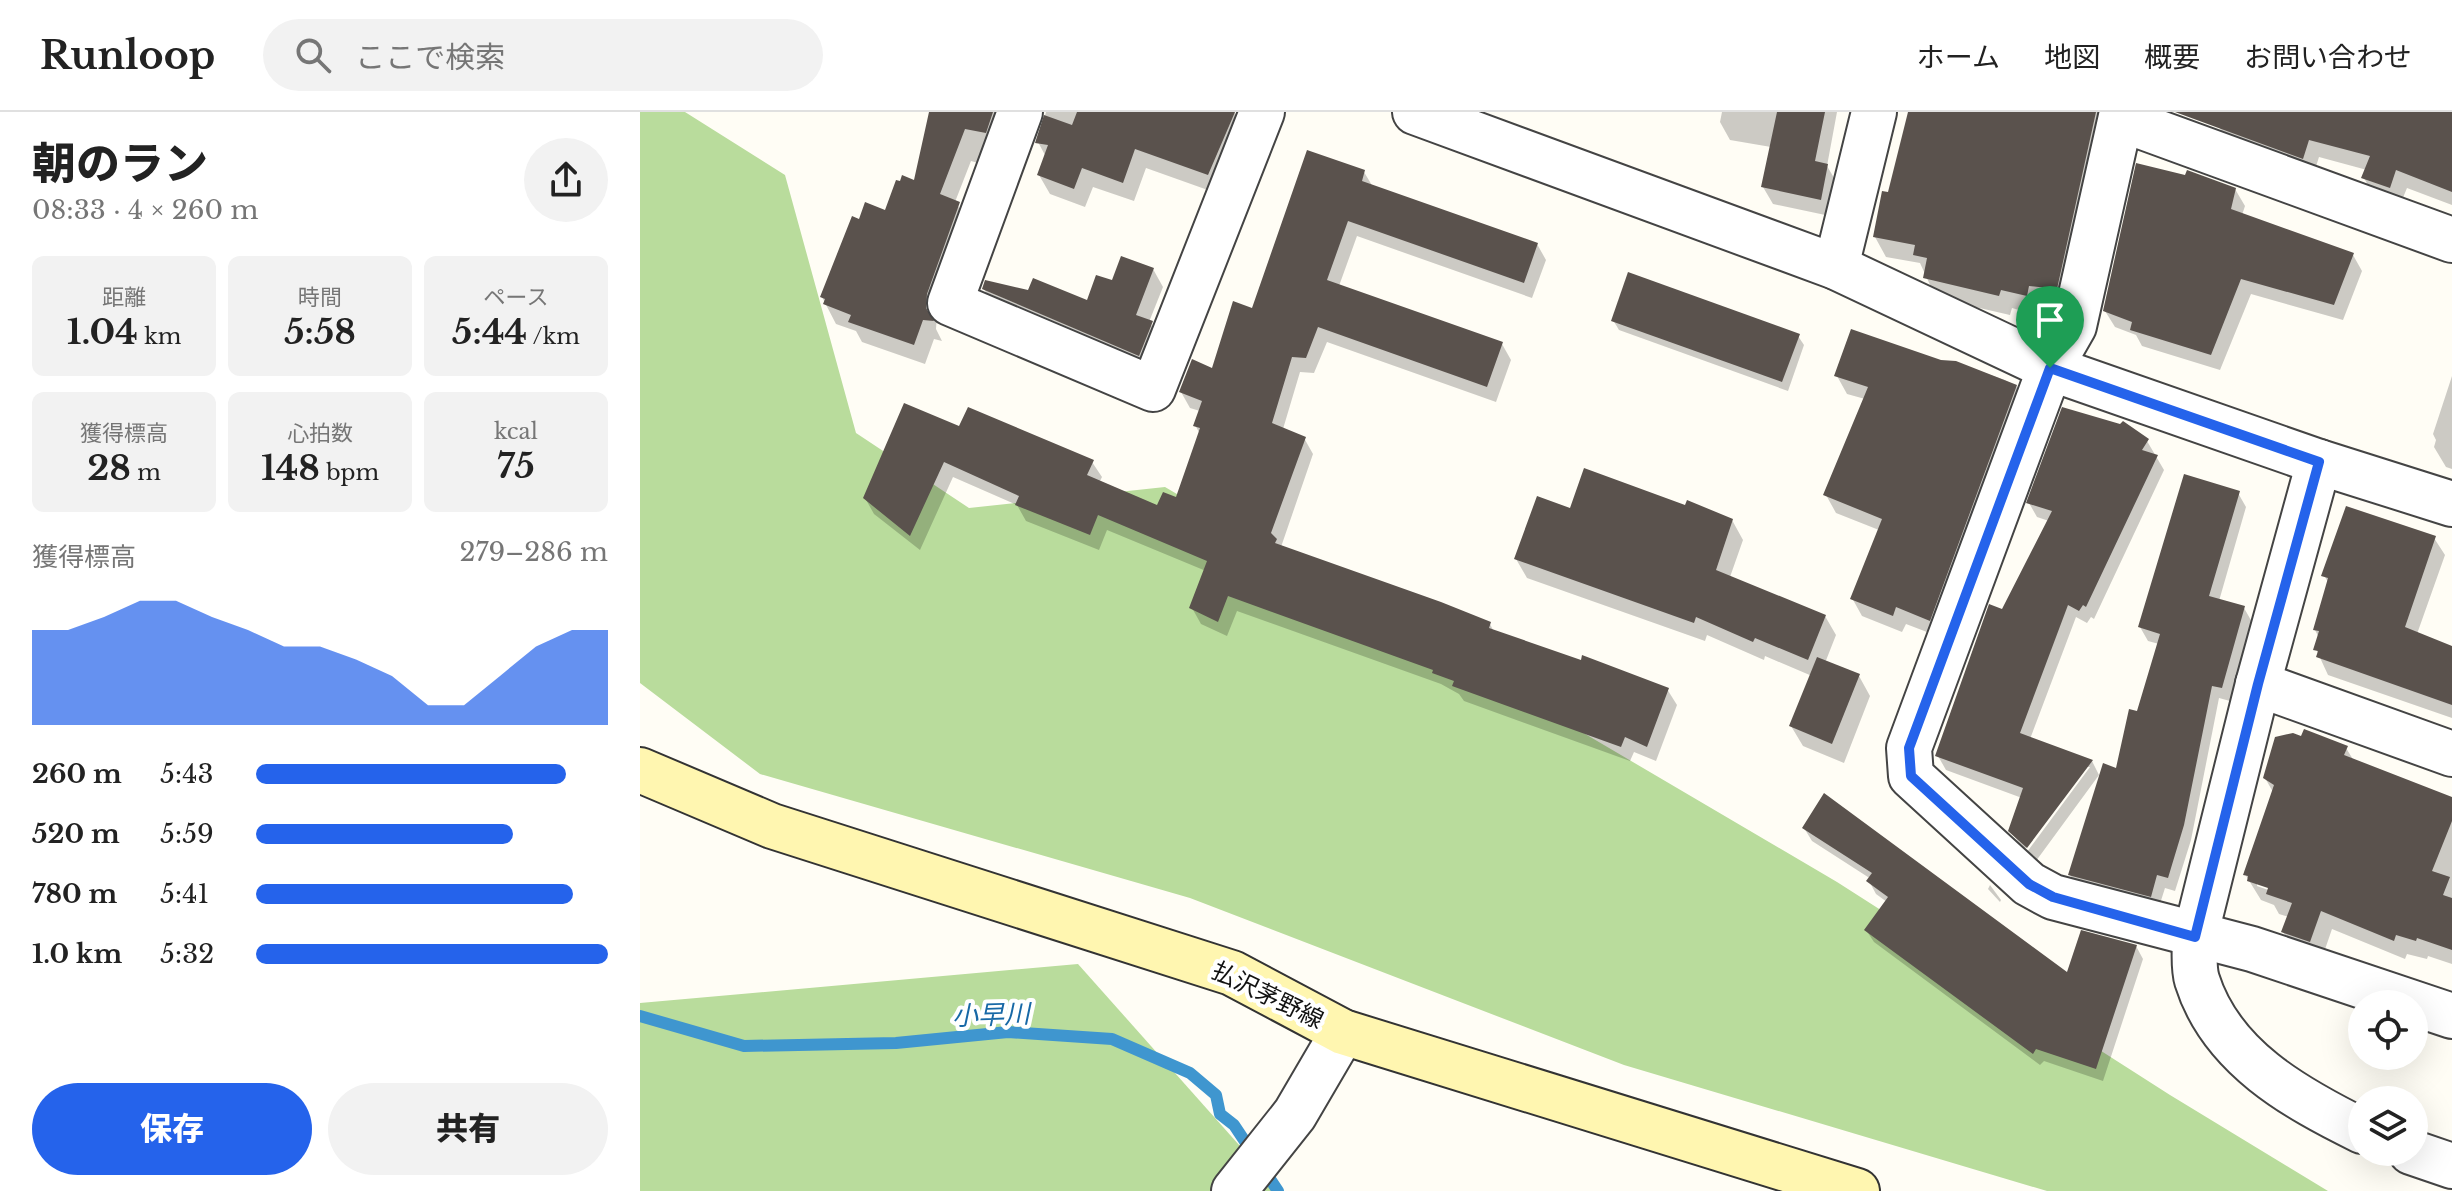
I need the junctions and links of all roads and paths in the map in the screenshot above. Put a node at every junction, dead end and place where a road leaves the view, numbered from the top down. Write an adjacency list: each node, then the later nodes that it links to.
1 (1020, 112): 2 (street)
2 (1262, 112)
3 (1415, 112): 7 (street)
4 (1874, 112): 7 (street)
5 (2121, 116): 6 (street); 8 (street)
6 (2452, 240)
7 (1836, 267): 8 (street)
8 (2050, 368): 9 (street); 14 (street)
9 (2319, 462): 10 (street); 11 (street)
10 (2452, 504)
11 (2258, 684): 12 (street); 14 (street)
12 (2452, 754)
13 (640, 770): 16 (main road, 払沢茅野線)
14 (2195, 937): 15 (street); 17 (street)
15 (2452, 1016)
16 (1343, 1032): 20 (street); 21 (main road, 払沢茅野線)
17 (2348, 1124)
18 (2428, 1158): 19 (street)
19 (2452, 1166)
20 (1237, 1187)
21 (1857, 1191)

